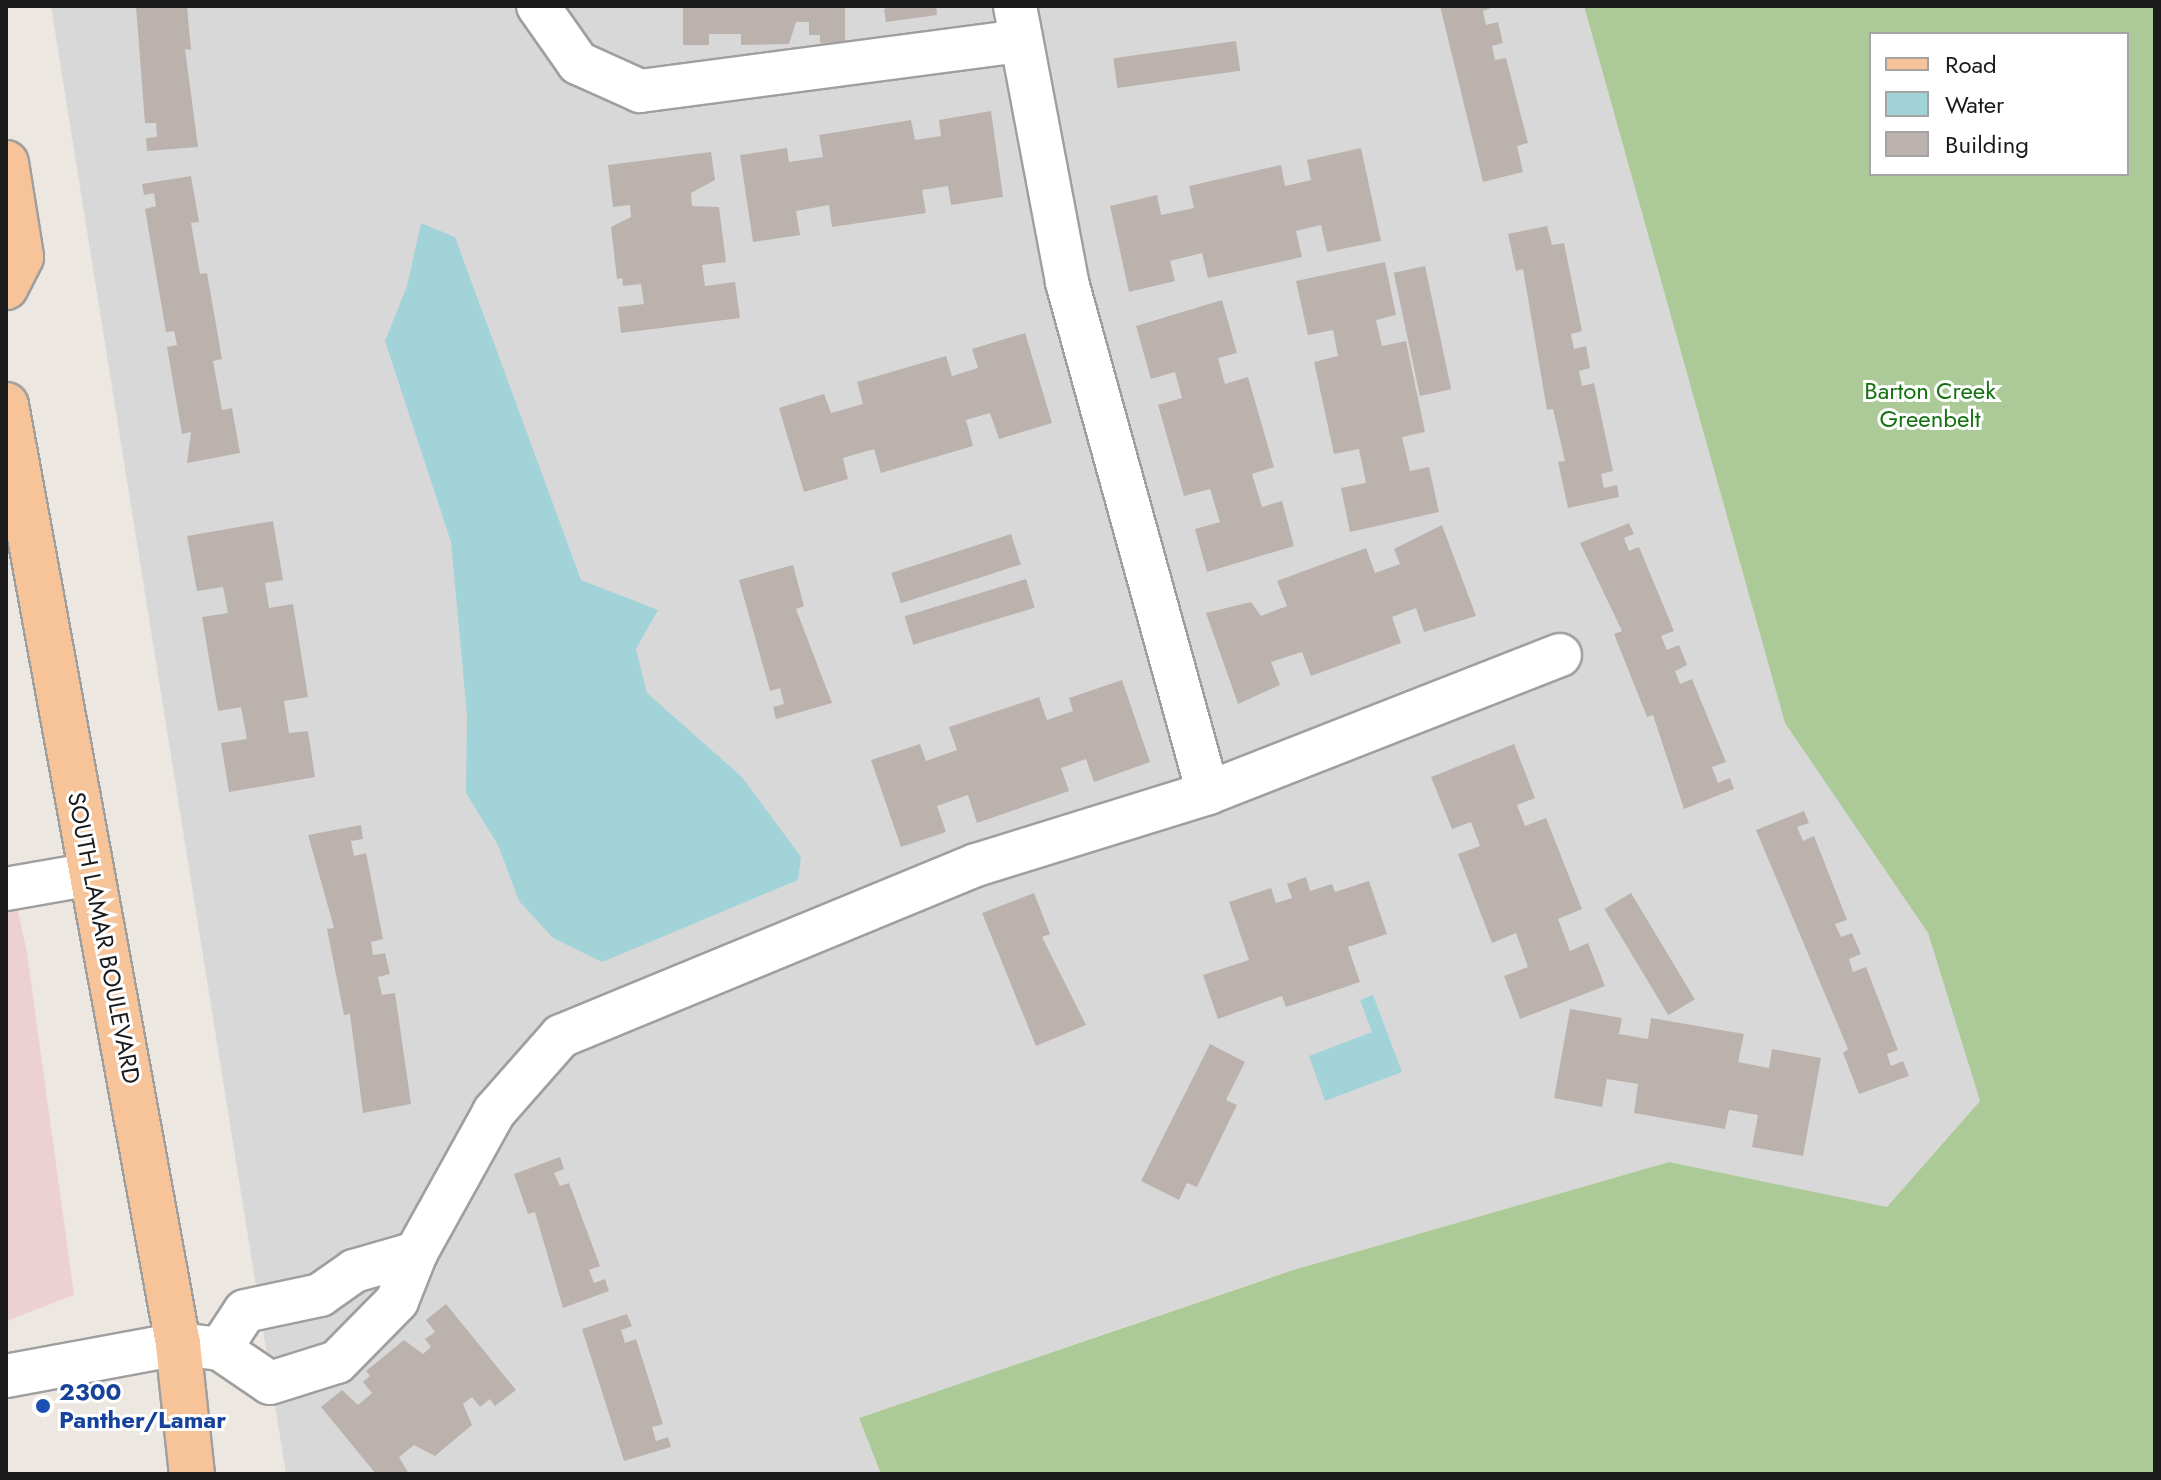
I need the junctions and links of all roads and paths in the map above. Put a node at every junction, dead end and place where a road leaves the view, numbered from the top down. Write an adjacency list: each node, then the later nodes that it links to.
1 (538, 6): 2 (street)
2 (1018, 24): 7 (street)
3 (6, 163): 4 (main road)
4 (6, 287)
5 (6, 405): 8 (main road, SOUTH LAMAR BOULEVARD)
6 (1560, 655): 7 (street)
7 (1208, 793): 10 (street)
8 (92, 874): 9 (street); 11 (main road, SOUTH LAMAR BOULEVARD)
9 (6, 889)
10 (416, 1253): 11 (street); 11 (street)
11 (199, 1346): 12 (street); 13 (main road, SOUTH LAMAR BOULEVARD)
12 (6, 1376)
13 (192, 1474)

